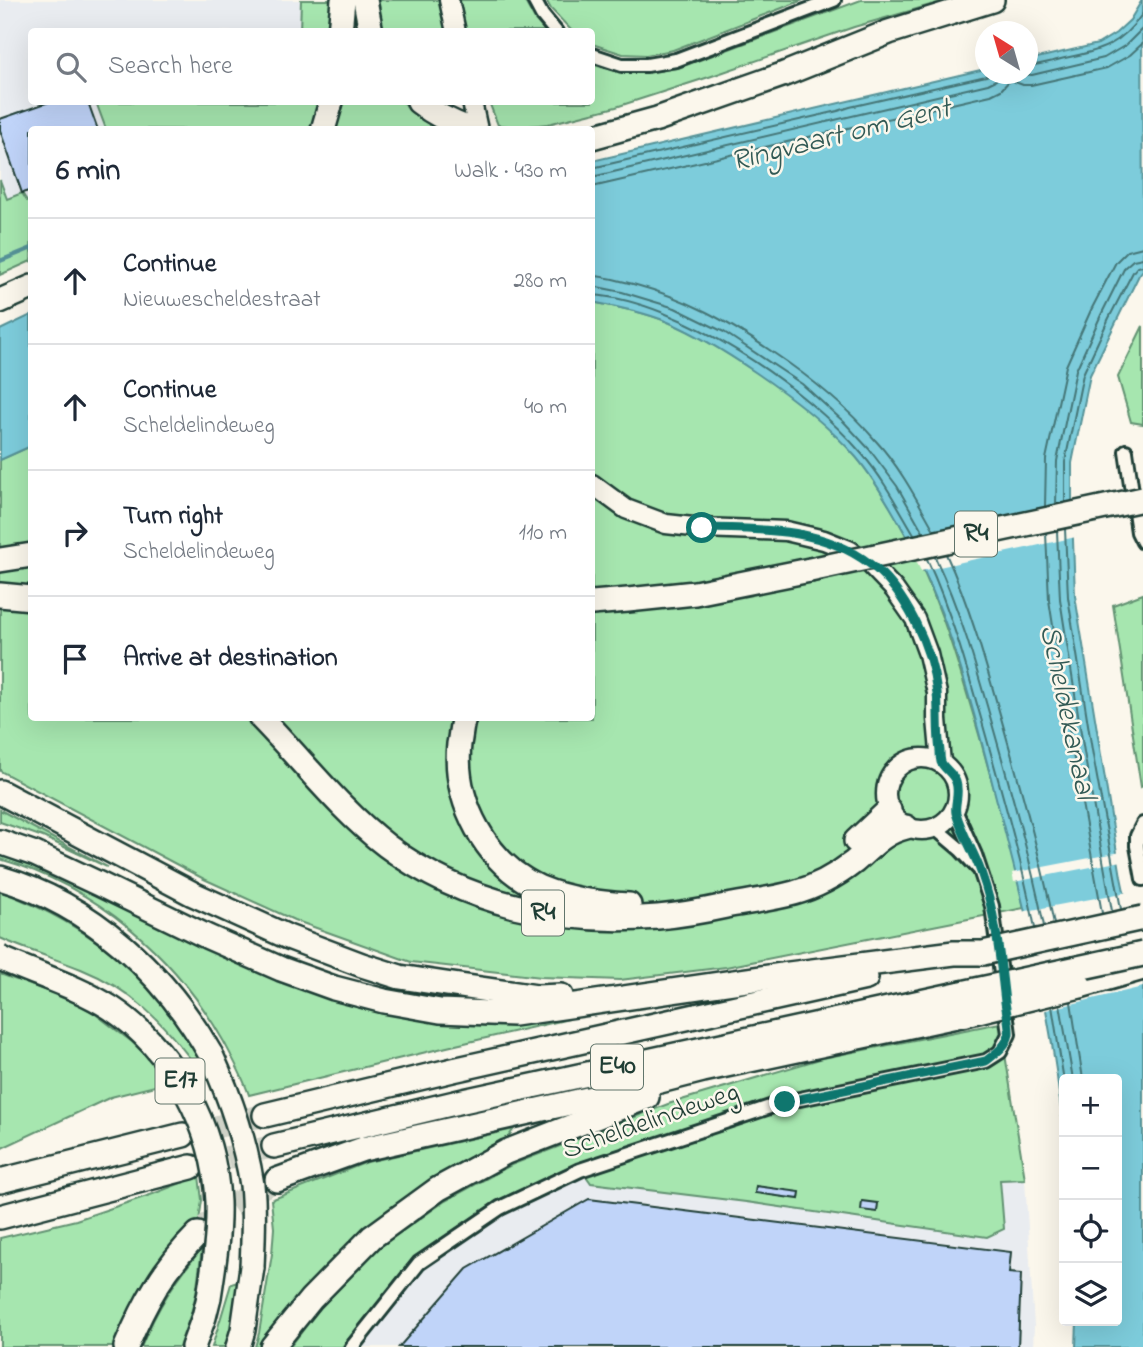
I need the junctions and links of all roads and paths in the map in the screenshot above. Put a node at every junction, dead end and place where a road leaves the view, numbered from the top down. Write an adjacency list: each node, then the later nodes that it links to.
1 (343, 0): 7 (highway)
2 (365, 0): 8 (highway)
3 (449, 0): 9 (main road)
4 (534, 0): 10 (street)
5 (834, 0): 11 (street)
6 (992, 0): 18 (highway)
7 (340, 28)
8 (369, 28)
9 (455, 28)
10 (553, 28)
11 (595, 56)
12 (330, 105): 15 (highway)
13 (423, 105): 16 (highway)
14 (473, 105): 17 (main road)
15 (324, 126)
16 (460, 126)
17 (477, 126)
18 (595, 136)
19 (28, 289): 20 (highway)
20 (0, 301)
21 (1126, 451): 24 (street)
22 (595, 486): 32 (main road)
23 (1143, 499): 29 (highway, R4, bridge)
24 (1143, 542)
25 (28, 556): 26 (highway)
26 (0, 559)
27 (0, 595): 28 (highway)
28 (28, 598)
29 (628, 600): 30 (highway, R4); 31 (highway, R4)
30 (595, 603)
31 (595, 611)
32 (937, 719): 35 (main road); 36 (main road)
33 (264, 721): 41 (highway, R4)
34 (463, 721): 38 (highway, R4)
35 (919, 758): 36 (main road); 38 (main road)
36 (941, 763): 39 (main road)
37 (0, 792): 53 (highway)
38 (889, 810): 41 (main road)
39 (955, 810): 42 (main road); 44 (street, Scheldelindeweg)
40 (1143, 824): 46 (street)
41 (906, 827): 42 (main road)
42 (935, 828): 44 (street)
43 (0, 842): 53 (highway)
44 (981, 871): 48 (street, Scheldelindeweg)
45 (0, 878): 66 (highway, bridge)
46 (1143, 879)
47 (1143, 918): 48 (highway, E40, bridge)
48 (990, 950): 50 (highway, E40); 68 (street, Scheldelindeweg)
49 (1143, 954): 54 (highway, E40, bridge)
50 (954, 956): 53 (highway); 56 (highway, E40)
51 (0, 958): 65 (highway, E17, bridge)
52 (1143, 968): 54 (highway, bridge)
53 (662, 992)
54 (964, 1003): 55 (highway); 58 (highway, E40)
55 (820, 1044): 60 (highway); 67 (highway)
56 (265, 1115)
57 (183, 1135): 61 (highway)
58 (274, 1146)
59 (191, 1167): 62 (highway)
60 (277, 1180)
61 (0, 1181)
62 (0, 1217)
63 (198, 1234): 64 (highway)
64 (126, 1347)
65 (194, 1347)
66 (238, 1347)
67 (272, 1347)
68 (352, 1347)

